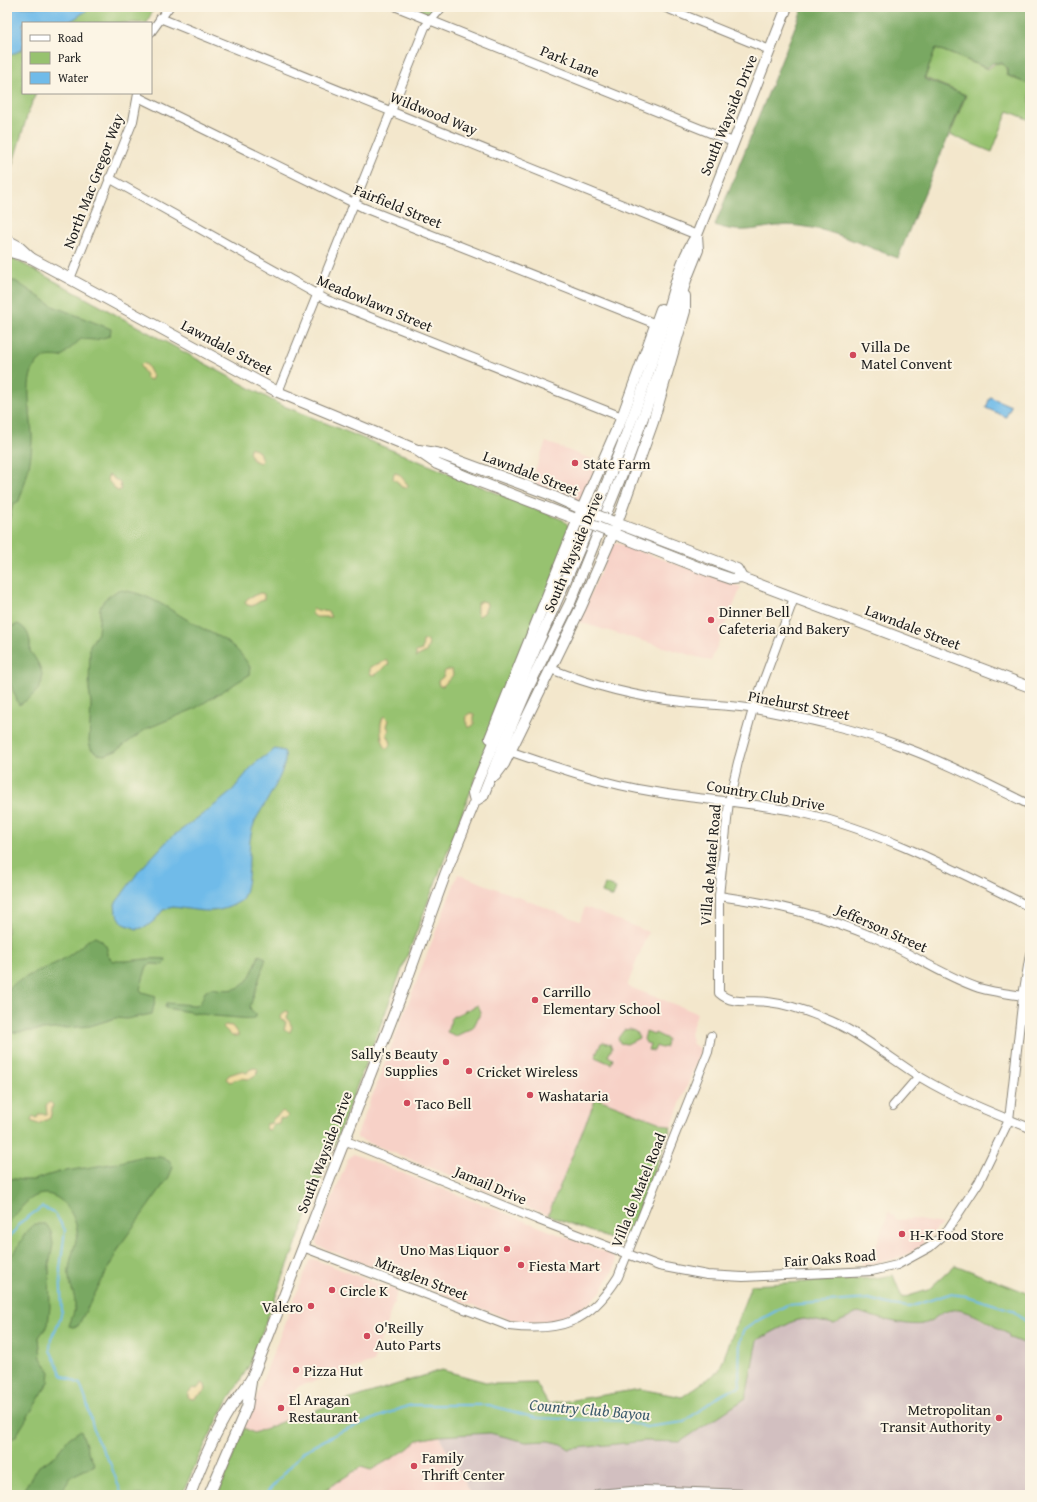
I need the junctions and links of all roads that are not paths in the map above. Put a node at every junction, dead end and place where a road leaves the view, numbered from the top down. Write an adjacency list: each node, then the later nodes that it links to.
1 (169, 7): 6 (street)
2 (397, 7): 7 (street, Park Lane)
3 (442, 7): 7 (street)
4 (664, 7): 9 (street)
5 (787, 7): 9 (main road, South Wayside Drive)
6 (160, 18): 8 (street); 11 (street, Wildwood Way)
7 (430, 20): 11 (street); 12 (street, Park Lane)
8 (152, 30)
9 (770, 50): 12 (main road, South Wayside Drive)
10 (138, 95): 13 (street, North Mac Gregor Way); 14 (street, Fairfield Street)
11 (392, 112): 14 (street); 15 (street, Wildwood Way)
12 (733, 142): 15 (main road, South Wayside Drive)
13 (109, 178): 20 (street, North Mac Gregor Way); 21 (street, Meadowlawn Street)
14 (354, 203): 21 (street); 22 (street, Fairfield Street)
15 (697, 235): 19 (main road, South Wayside Drive)
16 (7, 240): 18 (main road, Lawndale Street)
17 (7, 251): 18 (main road, Lawndale Street)
18 (31, 258): 20 (main road, Lawndale Street)
19 (682, 278): 22 (main road); 30 (main road); 40 (main road, South Wayside Drive); 41 (main road, South Wayside Drive)
20 (70, 279): 23 (main road, Lawndale Street)
21 (318, 295): 23 (street); 24 (street, Meadowlawn Street)
22 (656, 324): 24 (main road)
23 (278, 392): 25 (main road, Lawndale Street)
24 (622, 417): 28 (main road)
25 (415, 450): 26 (main road, Lawndale Street); 27 (main road, Lawndale Street)
26 (477, 468): 27 (main road); 28 (main road, Lawndale Street)
27 (472, 479): 29 (main road, Lawndale Street)
28 (585, 510): 29 (main road); 30 (main road, Lawndale Street, bridge)
29 (581, 521): 31 (main road, Lawndale Street, bridge); 40 (main road)
30 (614, 522): 31 (main road); 32 (main road, Lawndale Street)
31 (610, 532): 33 (main road, Lawndale Street); 36 (main road)
32 (713, 560): 33 (main road); 34 (main road, Lawndale Street)
33 (708, 571): 34 (main road, Lawndale Street)
34 (742, 578): 35 (main road, Lawndale Street)
35 (794, 598): 37 (main road, Lawndale Street); 38 (street, Villa de Matel Road)
36 (551, 669): 38 (street, Pinehurst Street); 39 (main road)
37 (1030, 687)
38 (753, 709): 43 (street, Villa de Matel Road); 44 (street, Pinehurst Street)
39 (509, 751): 41 (main road); 43 (street, Country Club Drive)
40 (478, 780): 42 (main road, South Wayside Drive)
41 (486, 789): 42 (main road, South Wayside Drive)
42 (475, 801): 54 (main road, South Wayside Drive)
43 (729, 801): 45 (street, Villa de Matel Road); 46 (street, Country Club Drive)
44 (1030, 805)
45 (719, 896): 48 (street, Jefferson Street); 50 (street, Villa de Matel Road)
46 (1030, 907)
47 (1030, 954): 48 (street, Fair Oaks Road)
48 (1026, 996): 52 (street, Fair Oaks Road)
49 (711, 1036): 56 (street, Villa de Matel Road)
50 (919, 1076): 51 (street); 52 (street)
51 (893, 1106)
52 (1008, 1120): 53 (street); 56 (street, Fair Oaks Road)
53 (1030, 1128)
54 (344, 1140): 55 (main road, South Wayside Drive); 56 (street, Jamail Drive)
55 (303, 1247): 57 (street, Miraglen Street); 58 (main road, South Wayside Drive)
56 (628, 1255): 57 (street, Villa de Matel Road)
57 (532, 1329)
58 (251, 1380): 59 (main road, South Wayside Drive); 61 (main road, South Wayside Drive)
59 (211, 1491)
60 (693, 1494): 62 (main road); 63 (main road)
61 (190, 1495)
62 (598, 1495)
63 (746, 1495)

